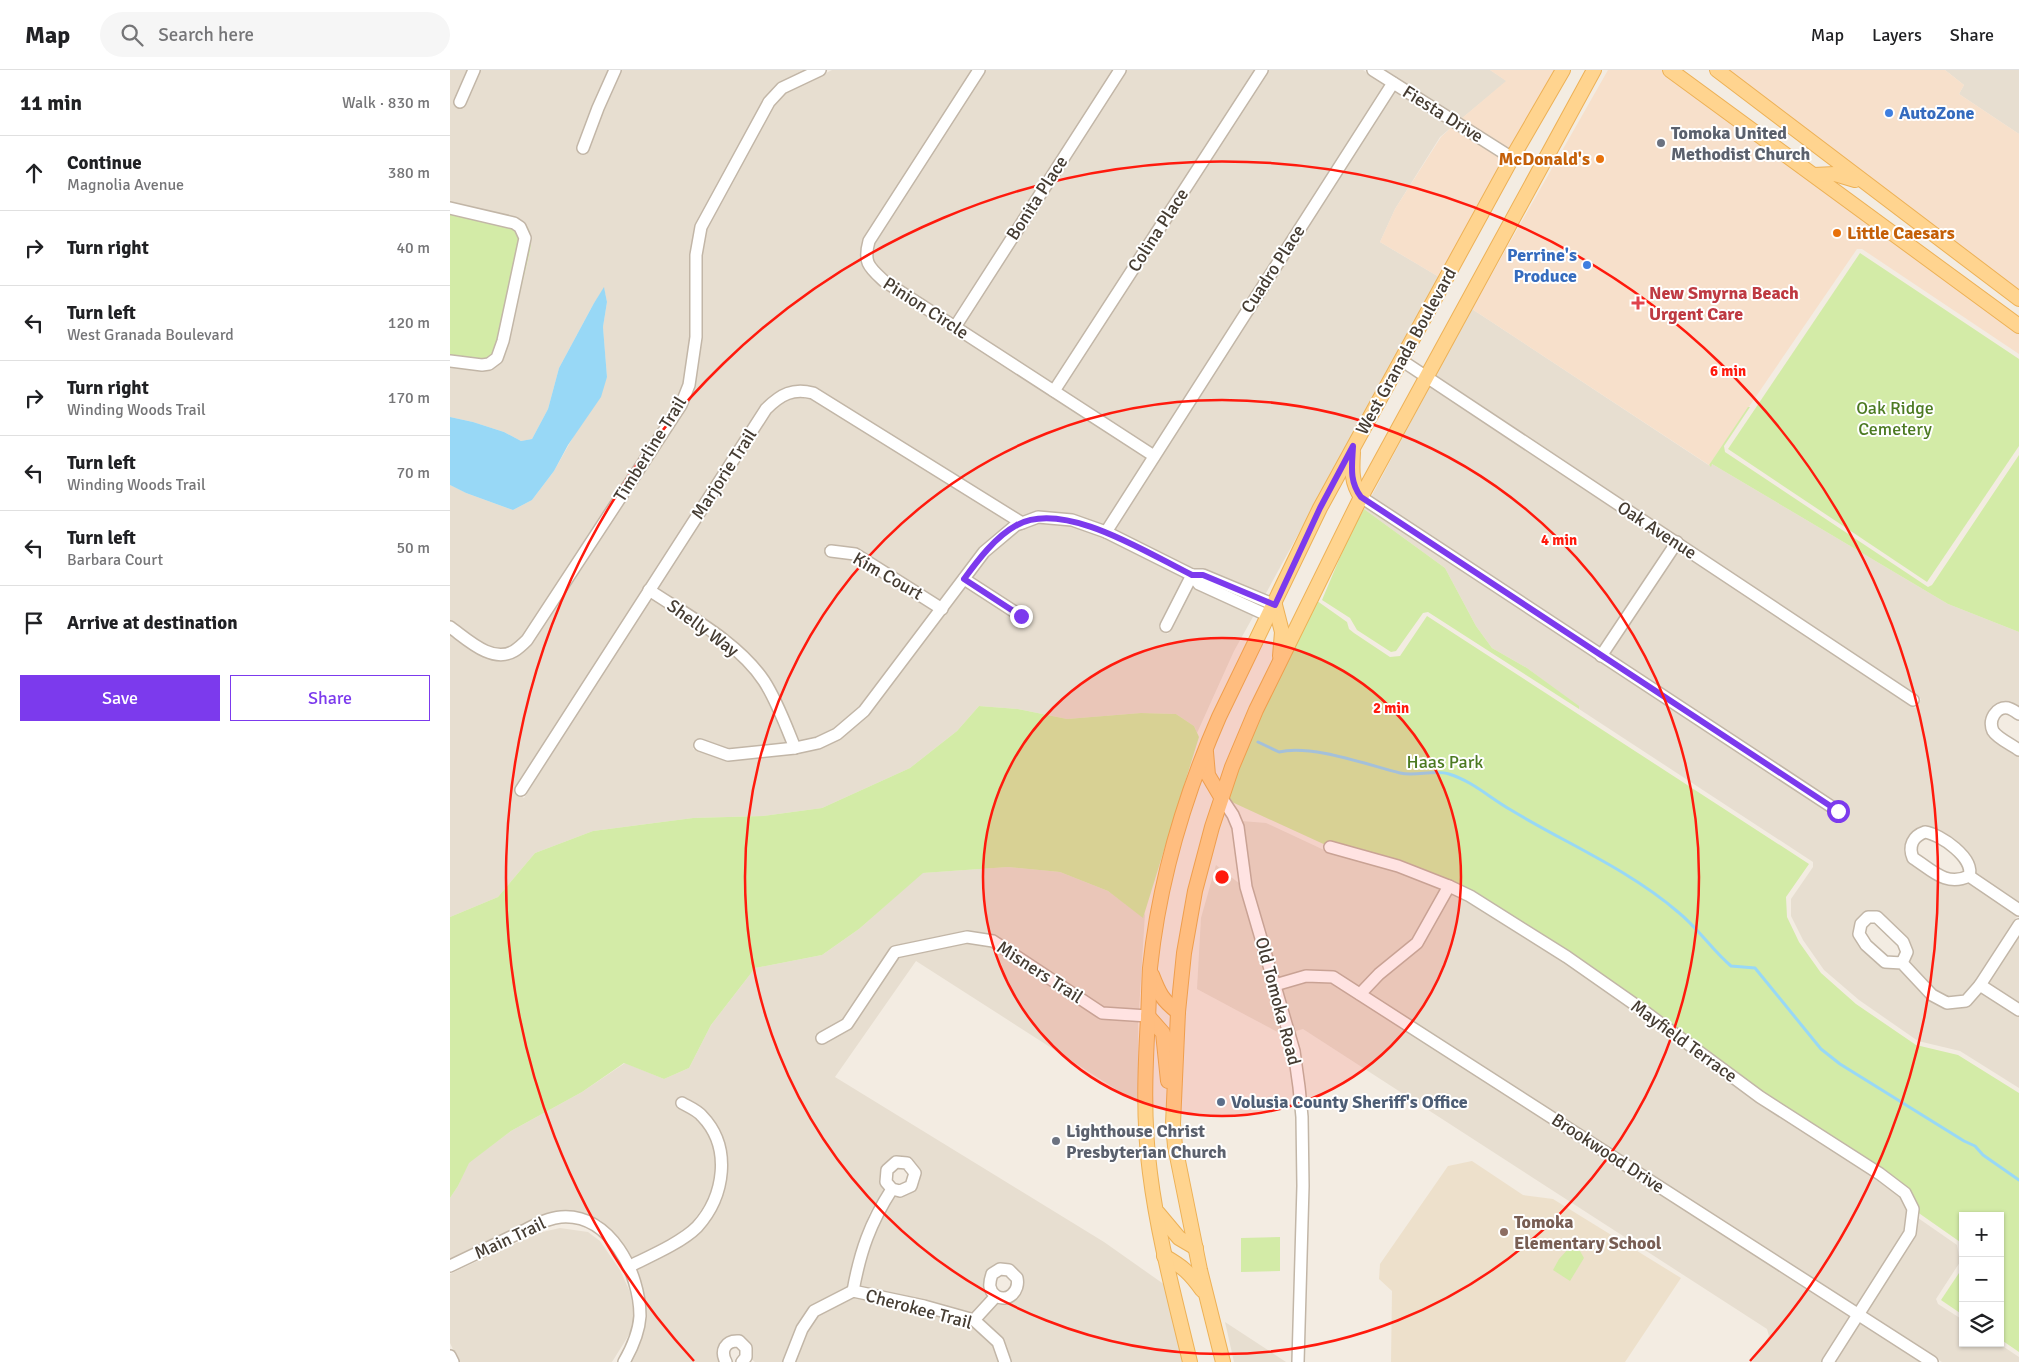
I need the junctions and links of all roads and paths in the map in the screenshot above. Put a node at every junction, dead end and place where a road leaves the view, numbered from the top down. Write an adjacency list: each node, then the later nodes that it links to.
1 (474, 70): 13 (street)
2 (616, 70): 14 (street)
3 (820, 70): 40 (street, Timberline Trail)
4 (979, 70): 21 (street, Pinion Circle)
5 (1120, 70): 21 (street, Bonita Place)
6 (1262, 70): 25 (street, Colina Place)
7 (1373, 70): 12 (street, Fiesta Drive)
8 (1564, 70): 15 (main road, West Granada Boulevard)
9 (1594, 70): 24 (main road, West Granada Boulevard)
10 (1670, 70): 16 (main road)
11 (1717, 70): 17 (main road)
12 (1393, 83): 15 (street, Fiesta Drive); 27 (street, Cuadro Place)
13 (460, 102)
14 (583, 148)
15 (1512, 158): 22 (main road, West Granada Boulevard)
16 (1814, 175): 17 (main road); 20 (main road)
17 (1864, 183): 19 (main road)
18 (450, 208): 23 (street)
19 (2019, 299)
20 (2019, 326)
21 (955, 327): 25 (street, Pinion Circle)
22 (1401, 360): 24 (street, Oak Avenue); 26 (main road, West Granada Boulevard)
23 (450, 361)
24 (1426, 378): 28 (main road, West Granada Boulevard); 31 (street, Oak Avenue)
25 (1054, 391): 27 (street, Pinion Circle)
26 (1353, 446): 28 (main road); 37 (main road, West Granada Boulevard)
27 (1154, 456): 30 (street, Cuadro Place)
28 (1361, 497): 41 (street); 42 (main road, West Granada Boulevard)
29 (1022, 523): 30 (street); 34 (street); 35 (street, Marjorie Trail)
30 (1106, 532): 33 (street)
31 (1677, 542): 41 (street); 43 (street, Oak Avenue)
32 (831, 552): 36 (street, Kim Court)
33 (1192, 575): 37 (street); 39 (street)
34 (964, 579): 36 (street); 38 (street)
35 (650, 590): 47 (street, Shelly Way); 49 (street, Marjorie Trail)
36 (942, 609): 47 (street)
37 (1272, 611): 42 (main road); 46 (main road, West Granada Boulevard)
38 (1021, 616)
39 (1166, 626)
40 (450, 627)
41 (1601, 656): 51 (street)
42 (1279, 664): 50 (main road, West Granada Boulevard)
43 (1913, 700)
44 (2019, 714): 48 (street)
45 (700, 746): 47 (street)
46 (1206, 747): 50 (main road); 58 (main road, West Granada Boulevard)
47 (795, 748)
48 (2019, 750)
49 (521, 790)
50 (1222, 797): 59 (street, Old Tomoka Road); 63 (main road, West Granada Boulevard)
51 (1838, 811)
52 (1330, 846): 54 (street, Mayfield Terrace)
53 (1969, 876): 53 (street); 55 (street)
54 (1449, 886): 61 (street); 77 (street, Mayfield Terrace)
55 (2019, 910)
56 (2019, 925): 60 (street)
57 (1902, 963): 57 (street); 60 (street)
58 (1150, 970): 63 (main road); 64 (main road, West Granada Boulevard)
59 (1275, 985): 61 (street, Brookwood Drive); 88 (street, Old Tomoka Road)
60 (1980, 985): 62 (street)
61 (1360, 994): 77 (street, Brookwood Drive)
62 (2019, 1010)
63 (1178, 1012): 67 (main road, West Granada Boulevard)
64 (1148, 1016): 65 (street, Misners Trail); 67 (main road); 69 (main road, West Granada Boulevard)
65 (822, 1038)
66 (682, 1103): 73 (street)
67 (1173, 1124): 70 (main road, West Granada Boulevard)
68 (892, 1189): 74 (street)
69 (1156, 1210): 70 (main road); 71 (main road, West Granada Boulevard)
70 (1196, 1248): 76 (main road, West Granada Boulevard)
71 (1164, 1256): 76 (main road); 86 (main road, West Granada Boulevard)
72 (450, 1266): 73 (street, Main Trail)
73 (628, 1267): 82 (street, Main Trail)
74 (853, 1291): 78 (street, Cherokee Trail); 84 (street, Cherokee Trail)
75 (996, 1296): 78 (street)
76 (1207, 1297): 87 (main road, West Granada Boulevard)
77 (1858, 1314): 89 (street, Mayfield Terrace); 90 (street, Brookwood Drive)
78 (974, 1320): 85 (street, Cherokee Trail)
79 (450, 1356): 81 (street)
80 (744, 1361): 83 (street)
81 (453, 1362)
82 (624, 1362)
83 (726, 1362)
84 (789, 1362)
85 (1005, 1362)
86 (1190, 1362)
87 (1223, 1362)
88 (1298, 1362)
89 (1828, 1362)
90 (1932, 1362)

